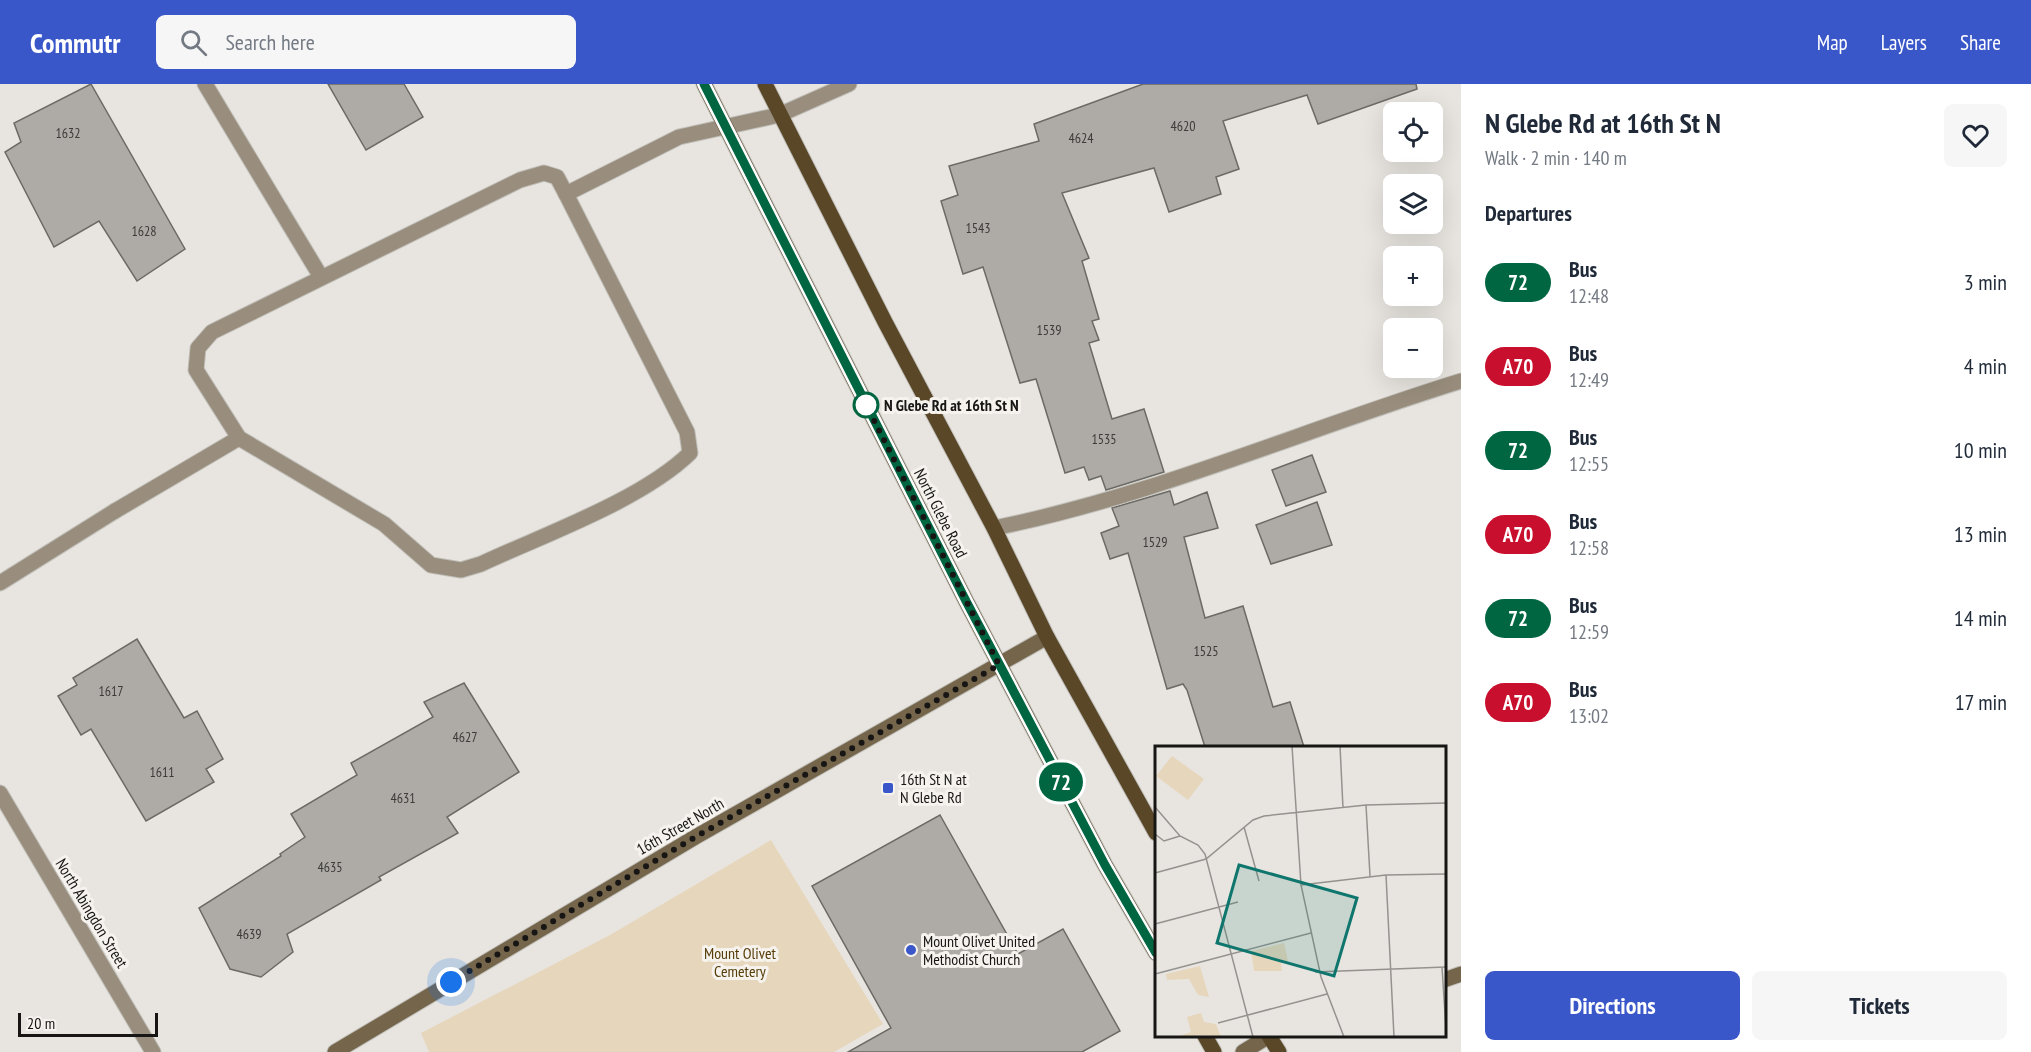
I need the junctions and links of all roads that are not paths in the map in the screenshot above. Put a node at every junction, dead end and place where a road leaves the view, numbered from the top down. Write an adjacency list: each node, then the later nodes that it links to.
1 (205, 84): 8 (street)
2 (704, 84): 6 (main road, North Glebe Road)
3 (765, 84): 5 (main road)
4 (849, 84): 5 (street)
5 (779, 115): 6 (street); 11 (main road)
6 (724, 128): 7 (street); 14 (main road, North Glebe Road)
7 (566, 194): 8 (street); 10 (street)
8 (321, 277): 10 (street)
9 (1461, 381): 11 (street)
10 (239, 438): 12 (street)
11 (994, 528): 13 (main road)
12 (0, 583)
13 (1047, 638): 14 (street, 16th Street North); 16 (main road)
14 (999, 665): 17 (main road, North Glebe Road); 24 (street, 16th Street North)
15 (0, 793): 23 (street, North Abingdon Street)
16 (1155, 831)
17 (1155, 951)
18 (1461, 974): 19 (street)
19 (1446, 979)
20 (1206, 1037): 25 (main road)
21 (1266, 1037): 26 (street)
22 (1270, 1037): 27 (main road)
23 (153, 1052)
24 (335, 1052)
25 (1214, 1052)
26 (1243, 1052)
27 (1279, 1052)

